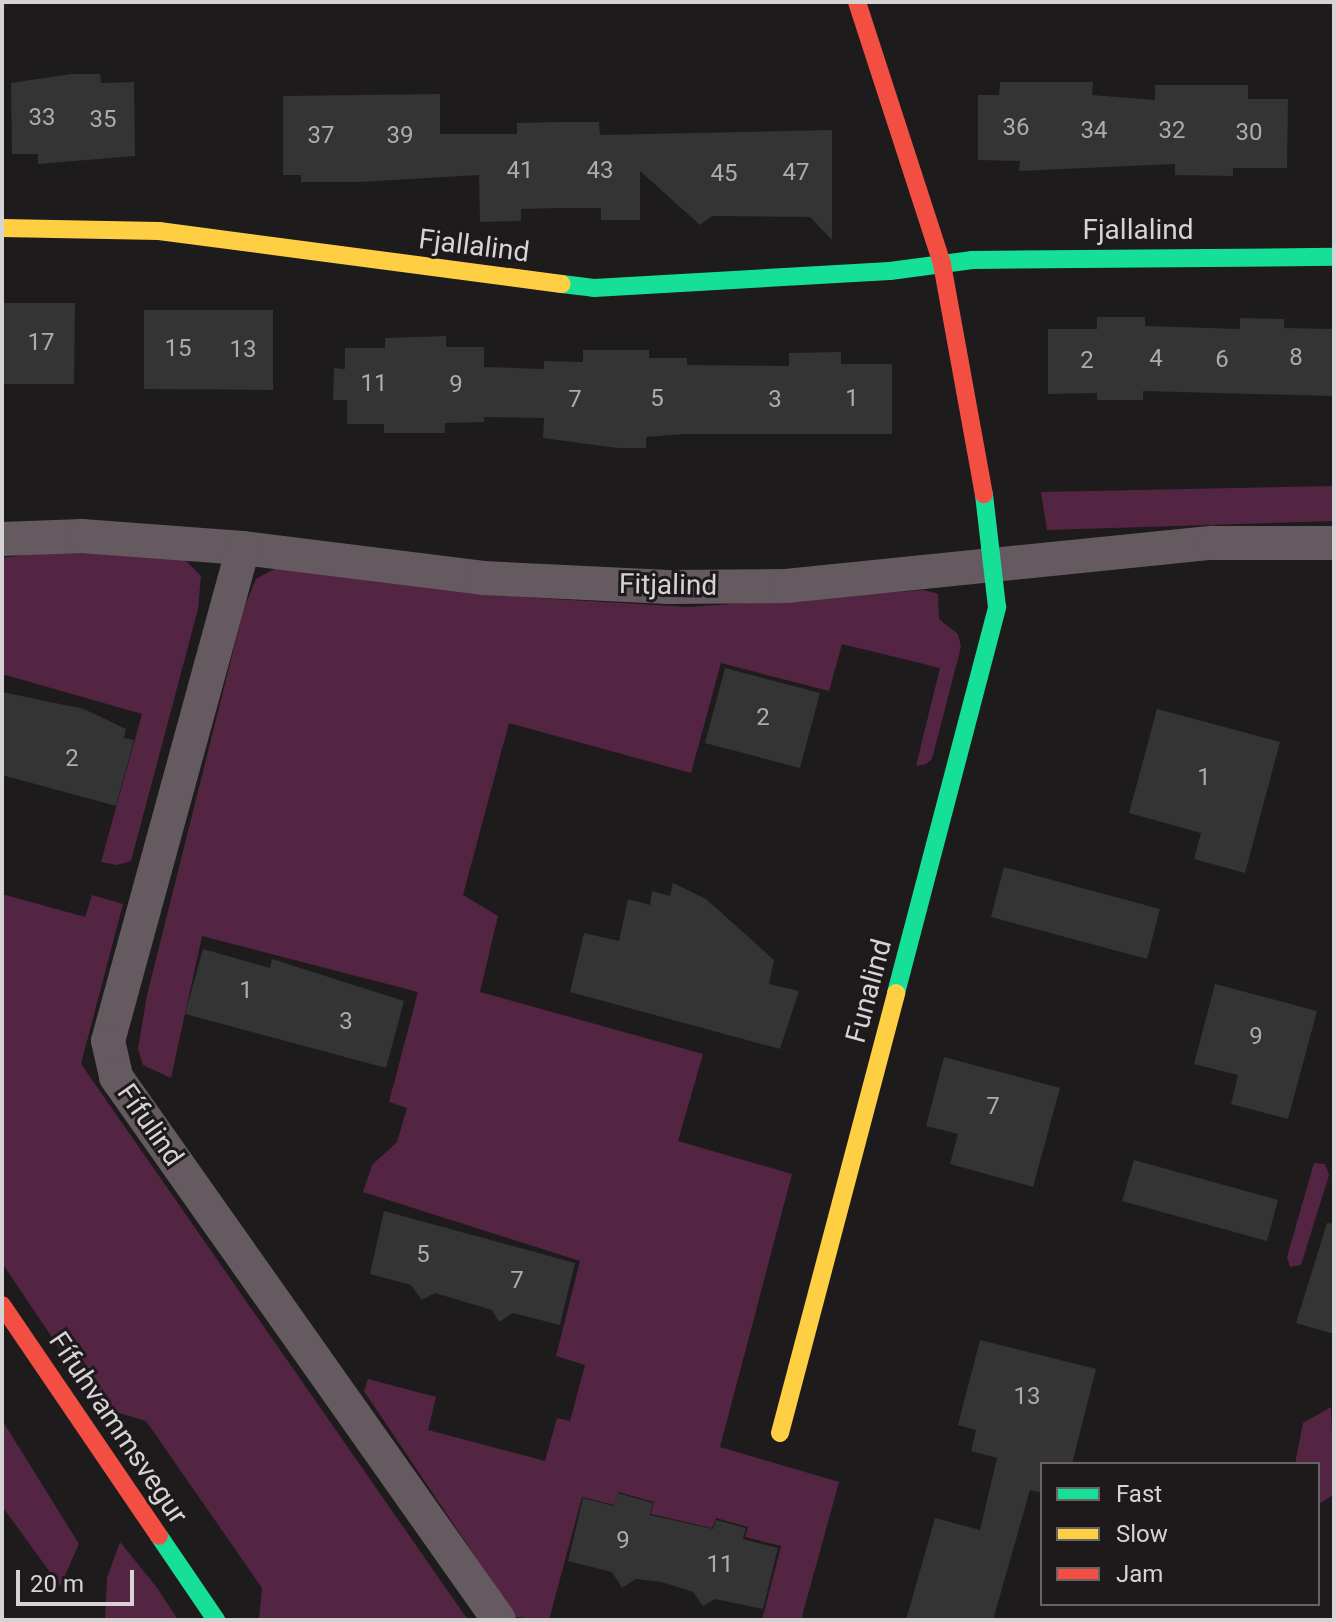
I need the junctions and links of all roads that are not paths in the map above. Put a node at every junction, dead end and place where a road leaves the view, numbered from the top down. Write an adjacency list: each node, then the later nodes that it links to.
1 (857, 2): 4 (street)
2 (2, 228): 4 (street, Fjallalind)
3 (1334, 257): 4 (street, Fjallalind)
4 (942, 264): 8 (street)
5 (2, 539): 7 (street, Fitjalind)
6 (1334, 543): 8 (street, Fitjalind)
7 (243, 548): 8 (street, Fitjalind); 12 (street, Fífulind)
8 (996, 561): 10 (street, Funalind)
9 (2, 1305): 11 (street, Fífuhvammsvegur)
10 (780, 1433)
11 (216, 1620)
12 (499, 1620)

